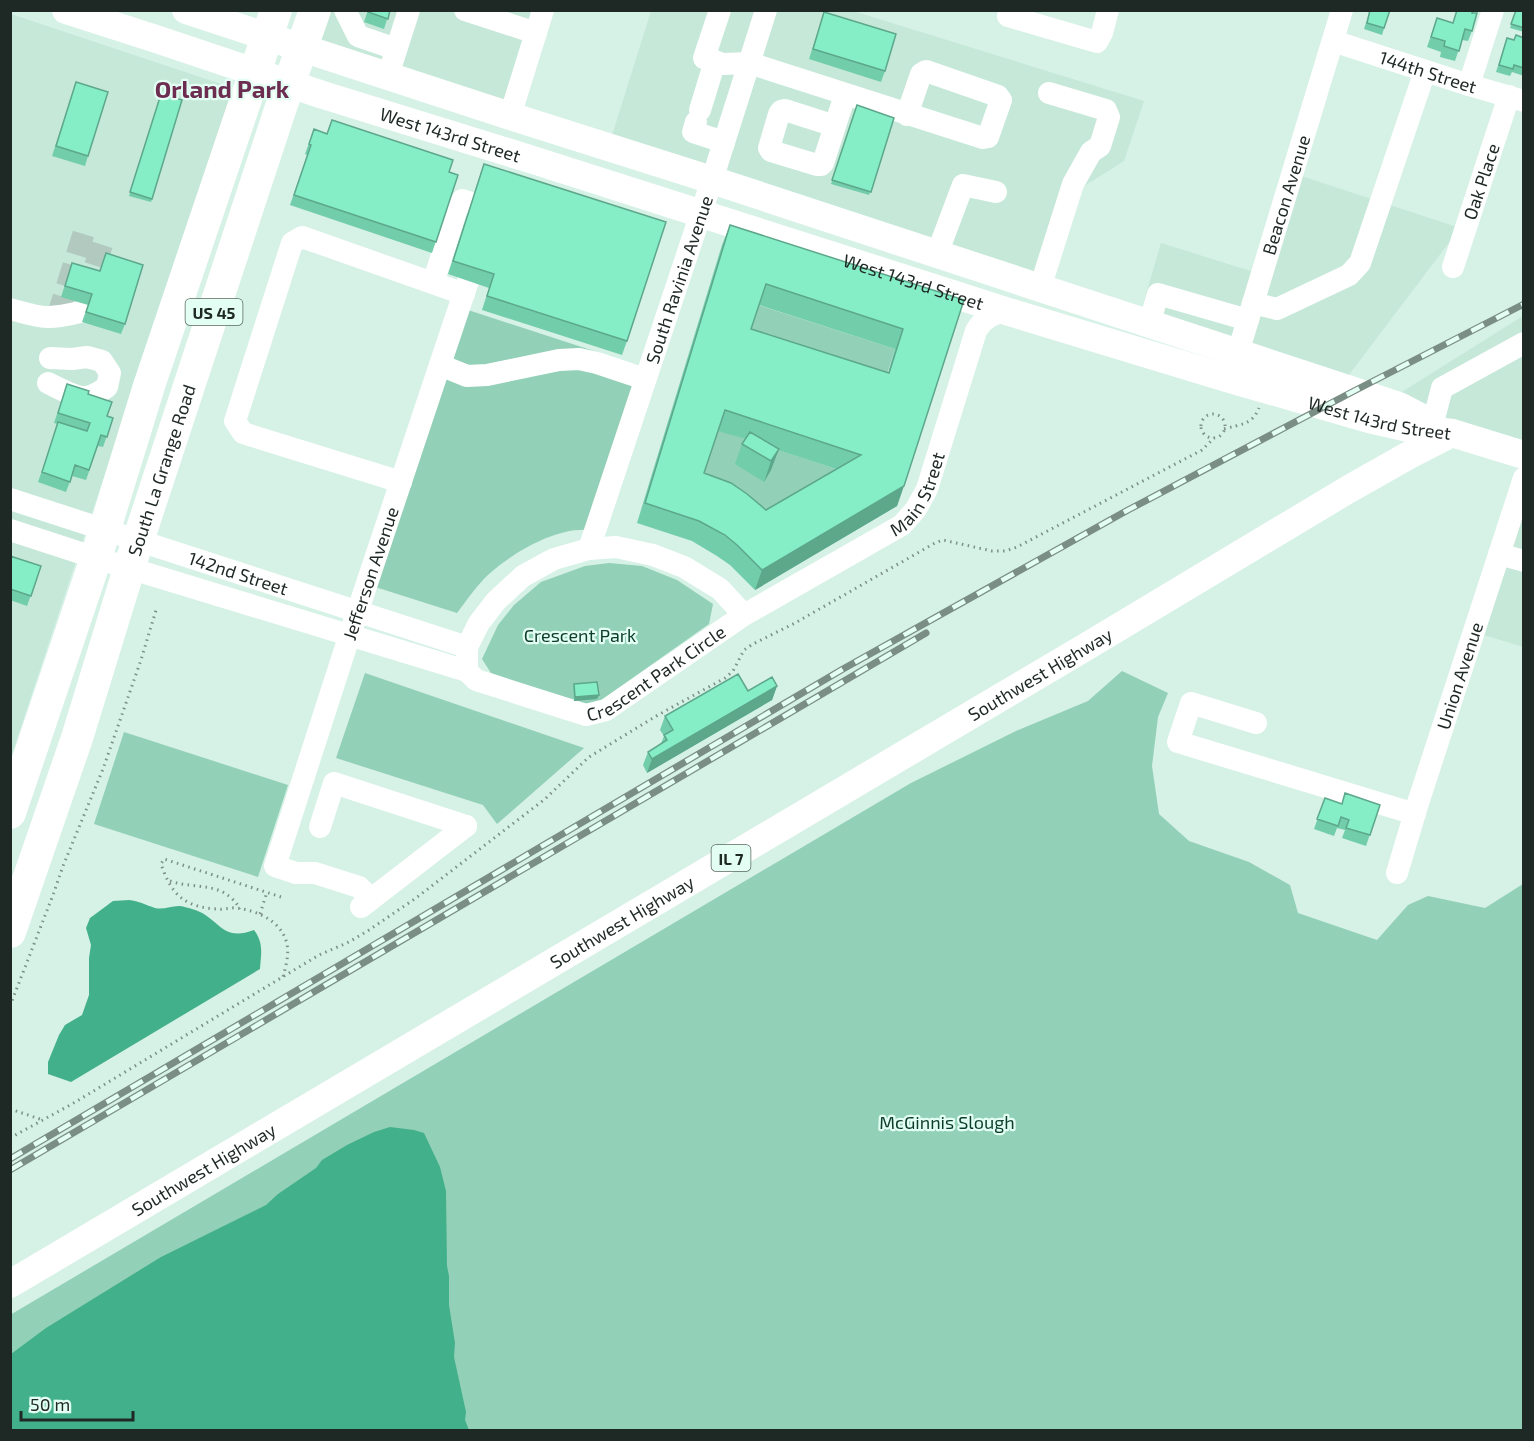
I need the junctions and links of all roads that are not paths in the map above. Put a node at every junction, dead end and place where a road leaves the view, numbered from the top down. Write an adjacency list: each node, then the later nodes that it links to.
1 (66, 10): 24 (main road, West 143rd Street)
2 (186, 10): 14 (main road, West 143rd Street)
3 (315, 10): 18 (highway, South La Grange Road / US 45)
4 (345, 10): 16 (street)
5 (408, 10): 19 (street)
6 (465, 10): 15 (street)
7 (543, 10): 15 (street)
8 (720, 10): 20 (street)
9 (766, 10): 22 (street, South Ravinia Avenue)
10 (1108, 10): 13 (street)
11 (1342, 10): 17 (street, Beacon Avenue)
12 (1493, 10): 27 (street)
13 (1008, 16)
14 (271, 24): 18 (main road, West 143rd Street); 24 (highway, South La Grange Road / US 45)
15 (536, 33): 32 (street)
16 (358, 36): 19 (street); 21 (street)
17 (1333, 41): 23 (street, 144th Street); 45 (street, Beacon Avenue)
18 (302, 49): 21 (main road, West 143rd Street); 26 (highway, South La Grange Road / US 45)
19 (396, 49): 25 (street)
20 (715, 62): 22 (street); 34 (street)
21 (350, 63): 25 (main road, West 143rd Street)
22 (749, 63): 29 (street); 34 (street, South Ravinia Avenue)
23 (1425, 71): 27 (street, 144th Street); 45 (street)
24 (255, 73): 26 (main road, West 143rd Street); 65 (highway, South La Grange Road / US 45)
25 (388, 76): 32 (main road, West 143rd Street)
26 (289, 84): 38 (main road, West 143rd Street); 67 (highway, South La Grange Road / US 45)
27 (1469, 85): 30 (street, 144th Street)
28 (1049, 93): 42 (street)
29 (845, 95): 31 (street); 33 (street)
30 (1516, 99): 40 (street, Oak Place)
31 (907, 115)
32 (510, 116): 35 (main road, West 143rd Street)
33 (835, 126)
34 (724, 142): 35 (street, South Ravinia Avenue)
35 (712, 180): 38 (street, South Ravinia Avenue); 39 (main road, West 143rd Street)
36 (996, 192): 39 (street)
37 (471, 203): 41 (street)
38 (701, 213): 43 (main road, West 143rd Street); 54 (street, South Ravinia Avenue)
39 (937, 254): 42 (main road, West 143rd Street)
40 (1453, 267)
41 (433, 283): 52 (street, Jefferson Avenue); 60 (street)
42 (1040, 288): 48 (main road, West 143rd Street)
43 (953, 294): 46 (main road, West 143rd Street); 49 (street)
44 (10, 309): 47 (street)
45 (1251, 311): 48 (street); 53 (street, Beacon Avenue)
46 (1009, 312): 49 (street, Main Street); 53 (main road, West 143rd Street)
47 (69, 313)
48 (1149, 324): 53 (main road, West 143rd Street)
49 (974, 336): 71 (street, Main Street)
50 (1524, 344): 57 (street)
51 (50, 358): 55 (street)
52 (440, 365): 54 (street); 60 (street, Jefferson Avenue)
53 (1234, 366): 56 (main road, West 143rd Street); 57 (main road, West 143rd Street)
54 (645, 380): 66 (street, South Ravinia Avenue)
55 (48, 383)
56 (1348, 413): 57 (main road, West 143rd Street); 61 (main road)
57 (1438, 429): 58 (main road); 61 (main road, Southwest Highway / IL 7)
58 (1524, 454)
59 (1524, 478): 63 (street, Union Avenue)
60 (401, 482): 70 (street, Jefferson Avenue)
61 (1362, 482): 81 (main road, Southwest Highway / IL 7)
62 (10, 499): 65 (street, 142nd Street)
63 (1519, 509): 68 (street, Union Avenue)
64 (10, 530): 65 (street, 142nd Street)
65 (100, 544): 67 (street, 142nd Street); 76 (highway, South La Grange Road / US 45)
66 (589, 549): 71 (street, Crescent Park Circle); 73 (street, Crescent Park Circle)
67 (134, 554): 70 (street, 142nd Street); 72 (street, 142nd Street); 80 (highway, South La Grange Road / US 45)
68 (1499, 554): 69 (street); 77 (street, Union Avenue)
69 (1524, 561)
70 (358, 612): 72 (street, Jefferson Avenue); 73 (street, 142nd Street)
71 (744, 615): 74 (street, Crescent Park Circle)
72 (350, 634): 74 (street, 142nd Street); 78 (street, Jefferson Avenue)
73 (466, 647): 74 (street)
74 (467, 671)
75 (1256, 723): 77 (street)
76 (10, 813)
77 (1415, 814): 79 (street, Union Avenue)
78 (320, 827)
79 (1397, 873)
80 (10, 932)
81 (10, 1284)

